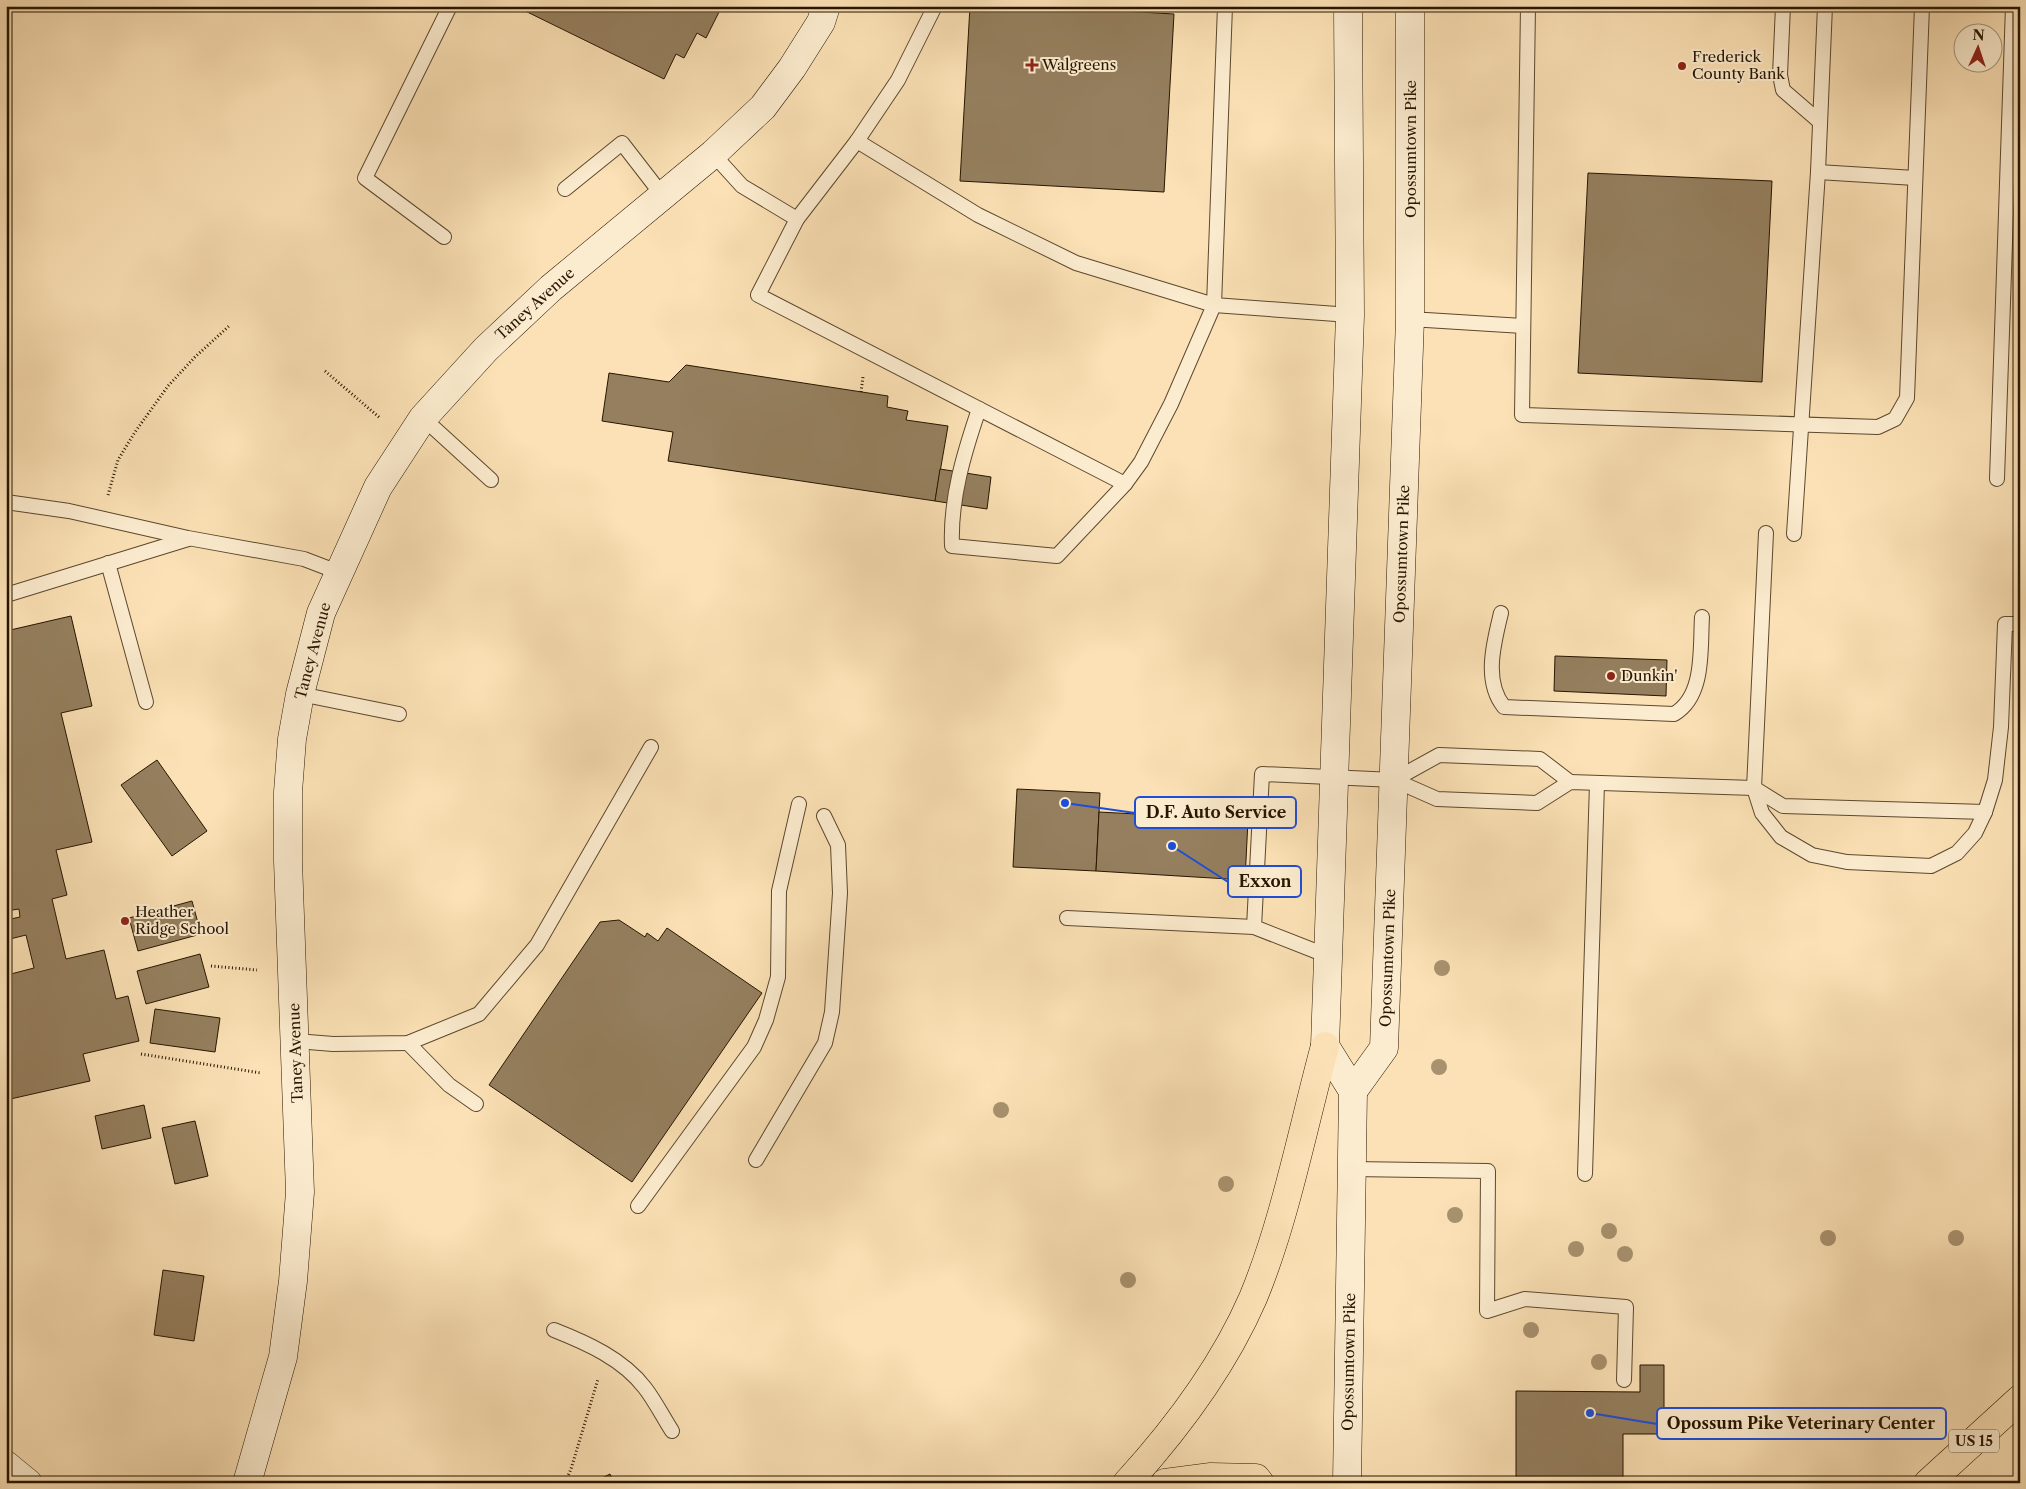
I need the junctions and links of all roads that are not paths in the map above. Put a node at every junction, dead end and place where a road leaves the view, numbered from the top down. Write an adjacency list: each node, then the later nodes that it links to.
1 (450, 6): 20 (lane)
2 (826, 6): 14 (main road, Taney Avenue)
3 (935, 6): 13 (lane)
4 (1225, 6): 21 (lane)
5 (1348, 6): 22 (main road)
6 (1410, 6): 23 (main road, Opossumtown Pike)
7 (1528, 6): 24 (lane)
8 (1783, 6): 12 (lane)
9 (1825, 6): 12 (lane)
10 (1922, 6): 16 (lane)
11 (2013, 6): 28 (lane)
12 (1820, 122): 15 (lane)
13 (857, 141): 19 (lane); 21 (lane)
14 (713, 154): 18 (main road, Taney Avenue); 19 (lane)
15 (1818, 172): 16 (lane); 27 (lane)
16 (1915, 178): 27 (lane)
17 (564, 189): 18 (lane)
18 (663, 196): 26 (main road, Taney Avenue)
19 (797, 219): 25 (lane)
20 (444, 237)
21 (1214, 305): 22 (lane); 30 (lane)
22 (1350, 315): 45 (main road)
23 (1410, 319): 24 (lane); 46 (main road, Opossumtown Pike)
24 (1523, 326): 27 (lane)
25 (979, 409): 30 (lane); 30 (lane)
26 (423, 418): 29 (lane); 36 (main road, Taney Avenue)
27 (1800, 424): 33 (lane)
28 (1997, 478)
29 (491, 480)
30 (1125, 484)
31 (6, 502): 34 (lane)
32 (1766, 533): 49 (lane)
33 (1794, 534)
34 (188, 538): 35 (lane); 36 (lane)
35 (108, 563): 37 (lane); 42 (lane)
36 (338, 572): 41 (main road, Taney Avenue)
37 (6, 595)
38 (1501, 613): 39 (lane)
39 (1702, 617)
40 (2020, 624): 51 (lane)
41 (300, 694): 43 (lane); 56 (main road, Taney Avenue)
42 (146, 702)
43 (398, 714)
44 (651, 747): 57 (lane)
45 (1333, 778): 46 (lane); 54 (lane); 55 (main road)
46 (1394, 780): 47 (lane); 47 (lane); 59 (main road, Opossumtown Pike)
47 (1570, 782): 48 (lane)
48 (1597, 783): 49 (lane); 63 (lane)
49 (1754, 788): 51 (lane); 51 (lane)
50 (799, 804): 64 (lane)
51 (1984, 812)
52 (824, 816): 61 (lane)
53 (1067, 918): 54 (lane)
54 (1254, 927): 55 (lane)
55 (1328, 956): 58 (main road)
56 (296, 1041): 57 (lane); 71 (main road, Taney Avenue)
57 (408, 1043): 60 (lane)
58 (1325, 1046): 59 (main road); 72 (highway)
59 (1353, 1091): 62 (main road, Opossumtown Pike)
60 (476, 1104)
61 (756, 1160)
62 (1352, 1169): 66 (lane); 75 (main road, Opossumtown Pike)
63 (1585, 1174)
64 (638, 1206)
65 (554, 1330): 68 (lane)
66 (1624, 1380)
67 (2020, 1399): 76 (highway, US 15)
68 (672, 1431)
69 (6, 1465): 70 (main road)
70 (28, 1483)
71 (247, 1483)
72 (1128, 1483)
73 (1165, 1483): 74 (highway)
74 (1260, 1483)
75 (1347, 1483)
76 (1928, 1483)

